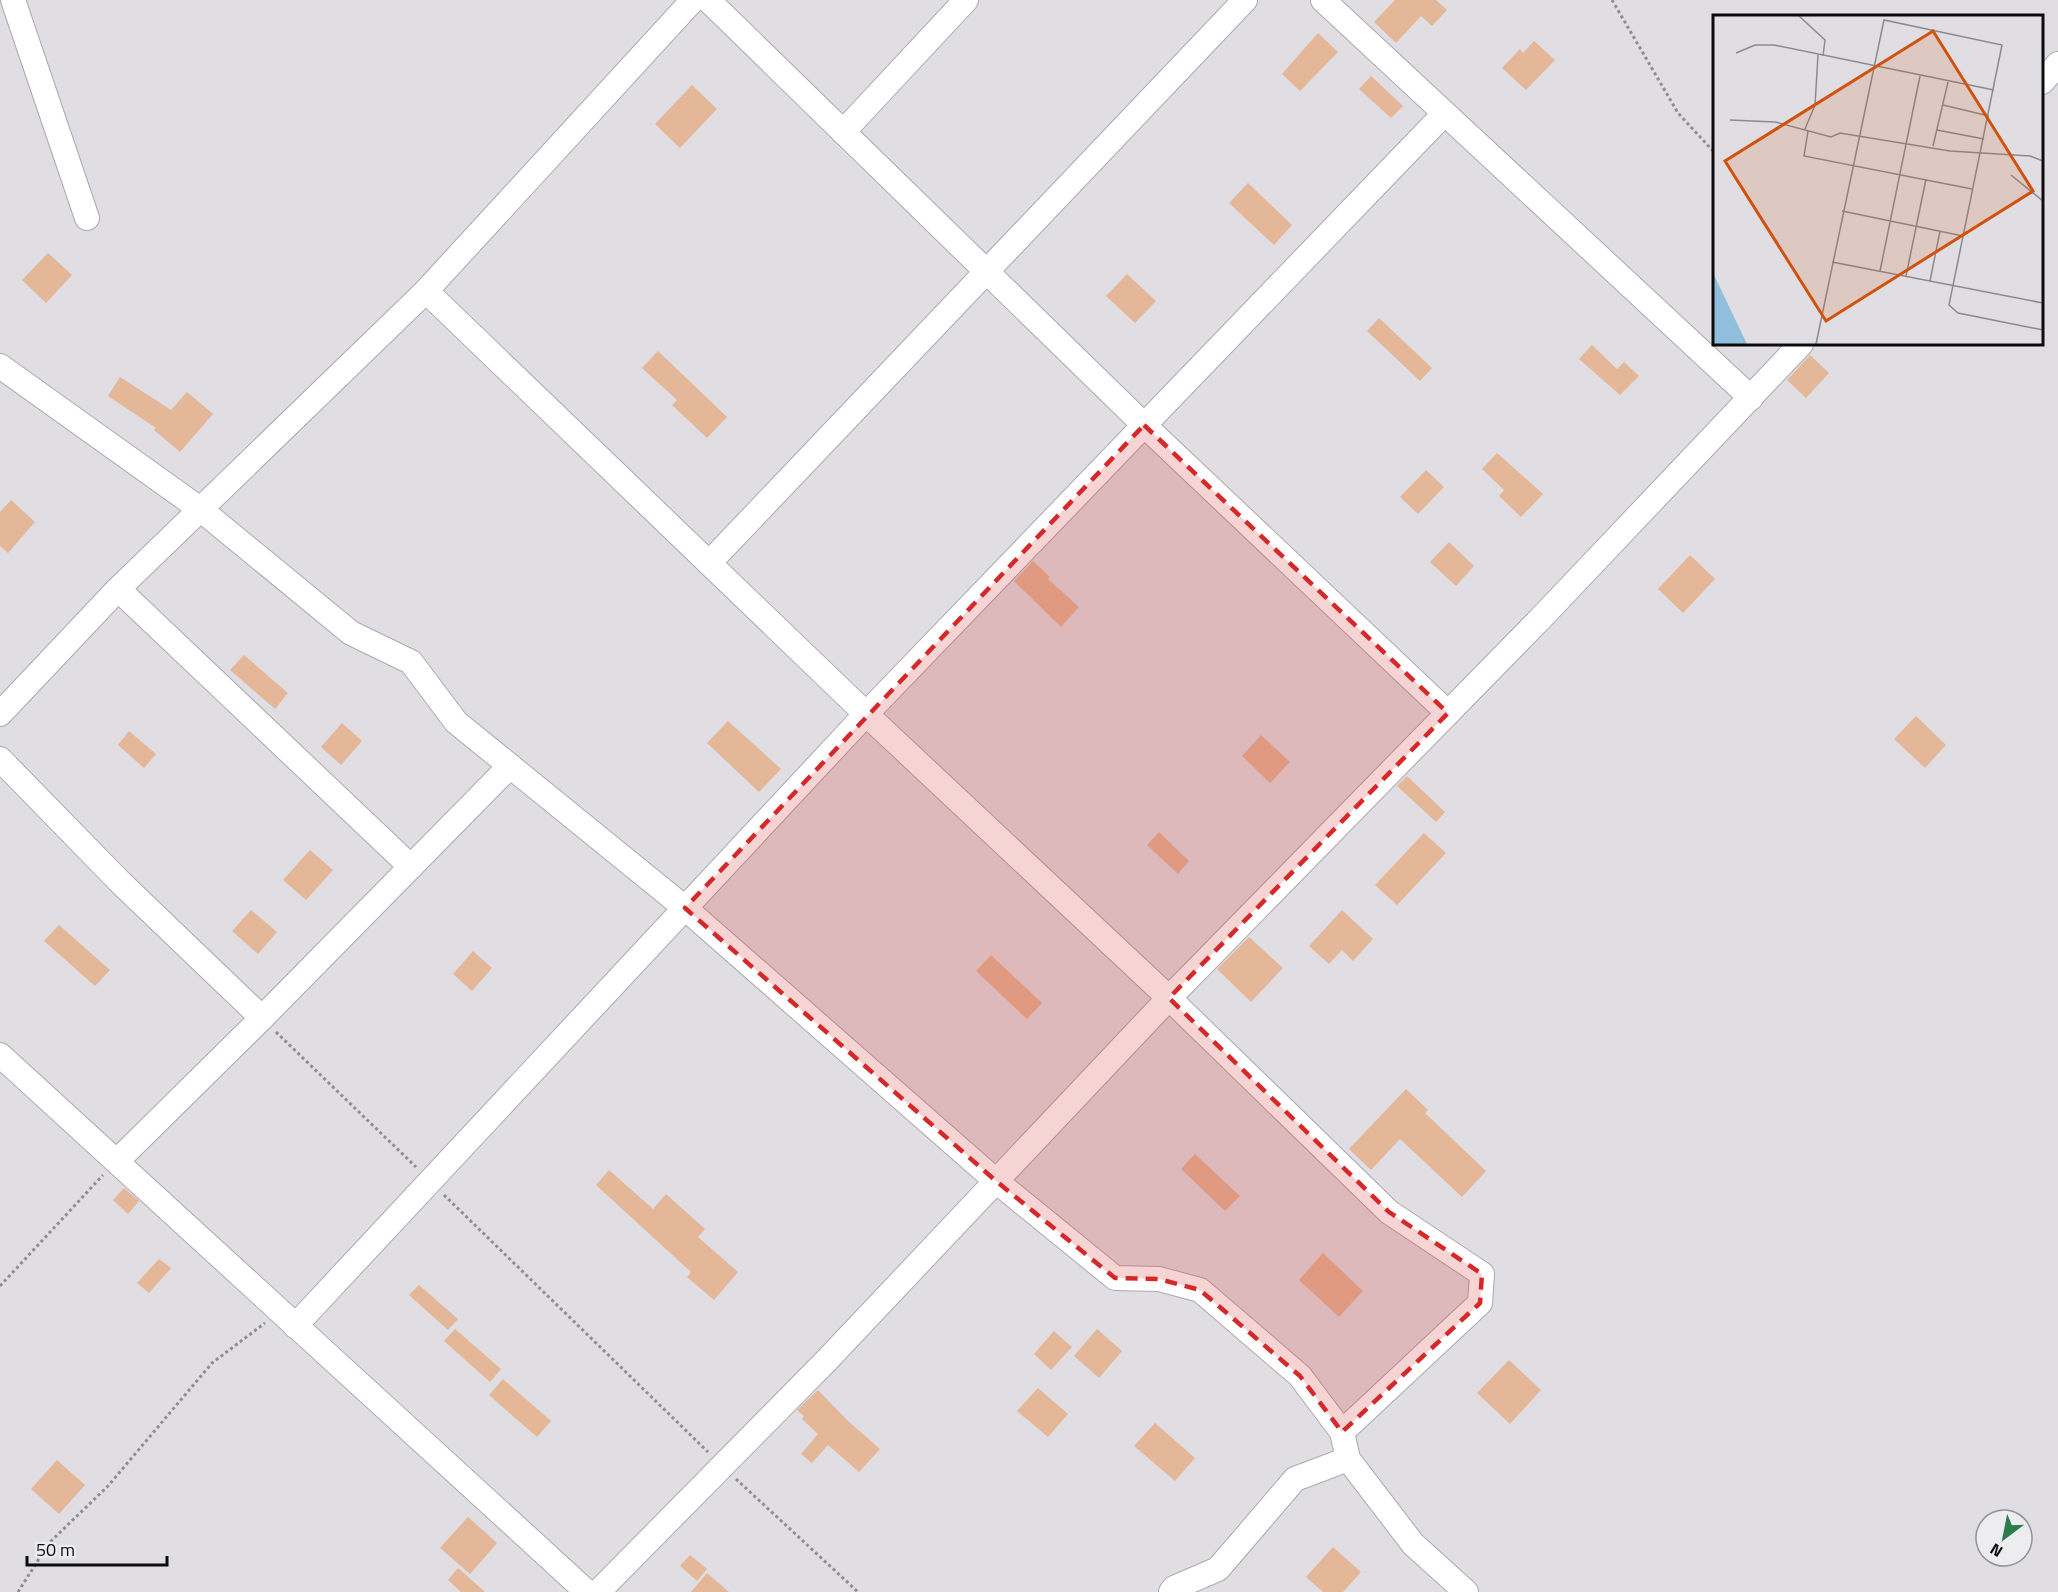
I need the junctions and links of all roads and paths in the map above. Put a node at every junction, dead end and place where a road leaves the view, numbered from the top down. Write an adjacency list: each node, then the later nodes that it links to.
1 (13, 0): 13 (street)
2 (693, 0): 15 (street)
3 (708, 0): 11 (street)
4 (966, 0): 11 (street)
5 (1245, 0): 14 (street)
6 (1323, 0): 10 (street)
7 (1612, 0): 12 (path)
8 (2058, 64): 9 (street)
9 (2043, 81)
10 (1444, 114): 18 (street); 19 (street)
11 (843, 132): 14 (street)
12 (1713, 151)
13 (87, 218)
14 (987, 272): 19 (street); 21 (street)
15 (426, 291): 20 (street); 21 (street)
16 (1800, 345): 18 (street)
17 (0, 366): 20 (street)
18 (1751, 398): 23 (street)
19 (1144, 425): 23 (street); 25 (street)
20 (200, 509): 22 (street); 27 (street)
21 (709, 562): 25 (street)
22 (118, 589): 24 (street); 28 (street)
23 (1448, 713): 30 (street)
24 (0, 714)
25 (866, 714): 29 (street); 30 (street)
26 (0, 759): 31 (street)
27 (510, 766): 28 (street); 29 (street)
28 (411, 867): 31 (street)
29 (684, 908): 34 (street); 35 (street)
30 (1169, 998): 35 (street); 38 (street)
31 (262, 1018): 33 (street); 34 (path)
32 (0, 1055): 33 (street)
33 (117, 1161): 36 (path); 37 (street)
34 (430, 1181): 37 (street); 40 (path)
35 (996, 1181): 38 (street); 40 (street)
36 (0, 1286)
37 (287, 1319): 41 (path); 42 (street)
38 (1342, 1432): 39 (street)
39 (1348, 1459): 45 (street); 46 (street)
40 (722, 1466): 43 (street); 44 (path)
41 (18, 1592)
42 (587, 1592)
43 (598, 1592)
44 (858, 1592)
45 (1172, 1592)
46 (1466, 1592)

